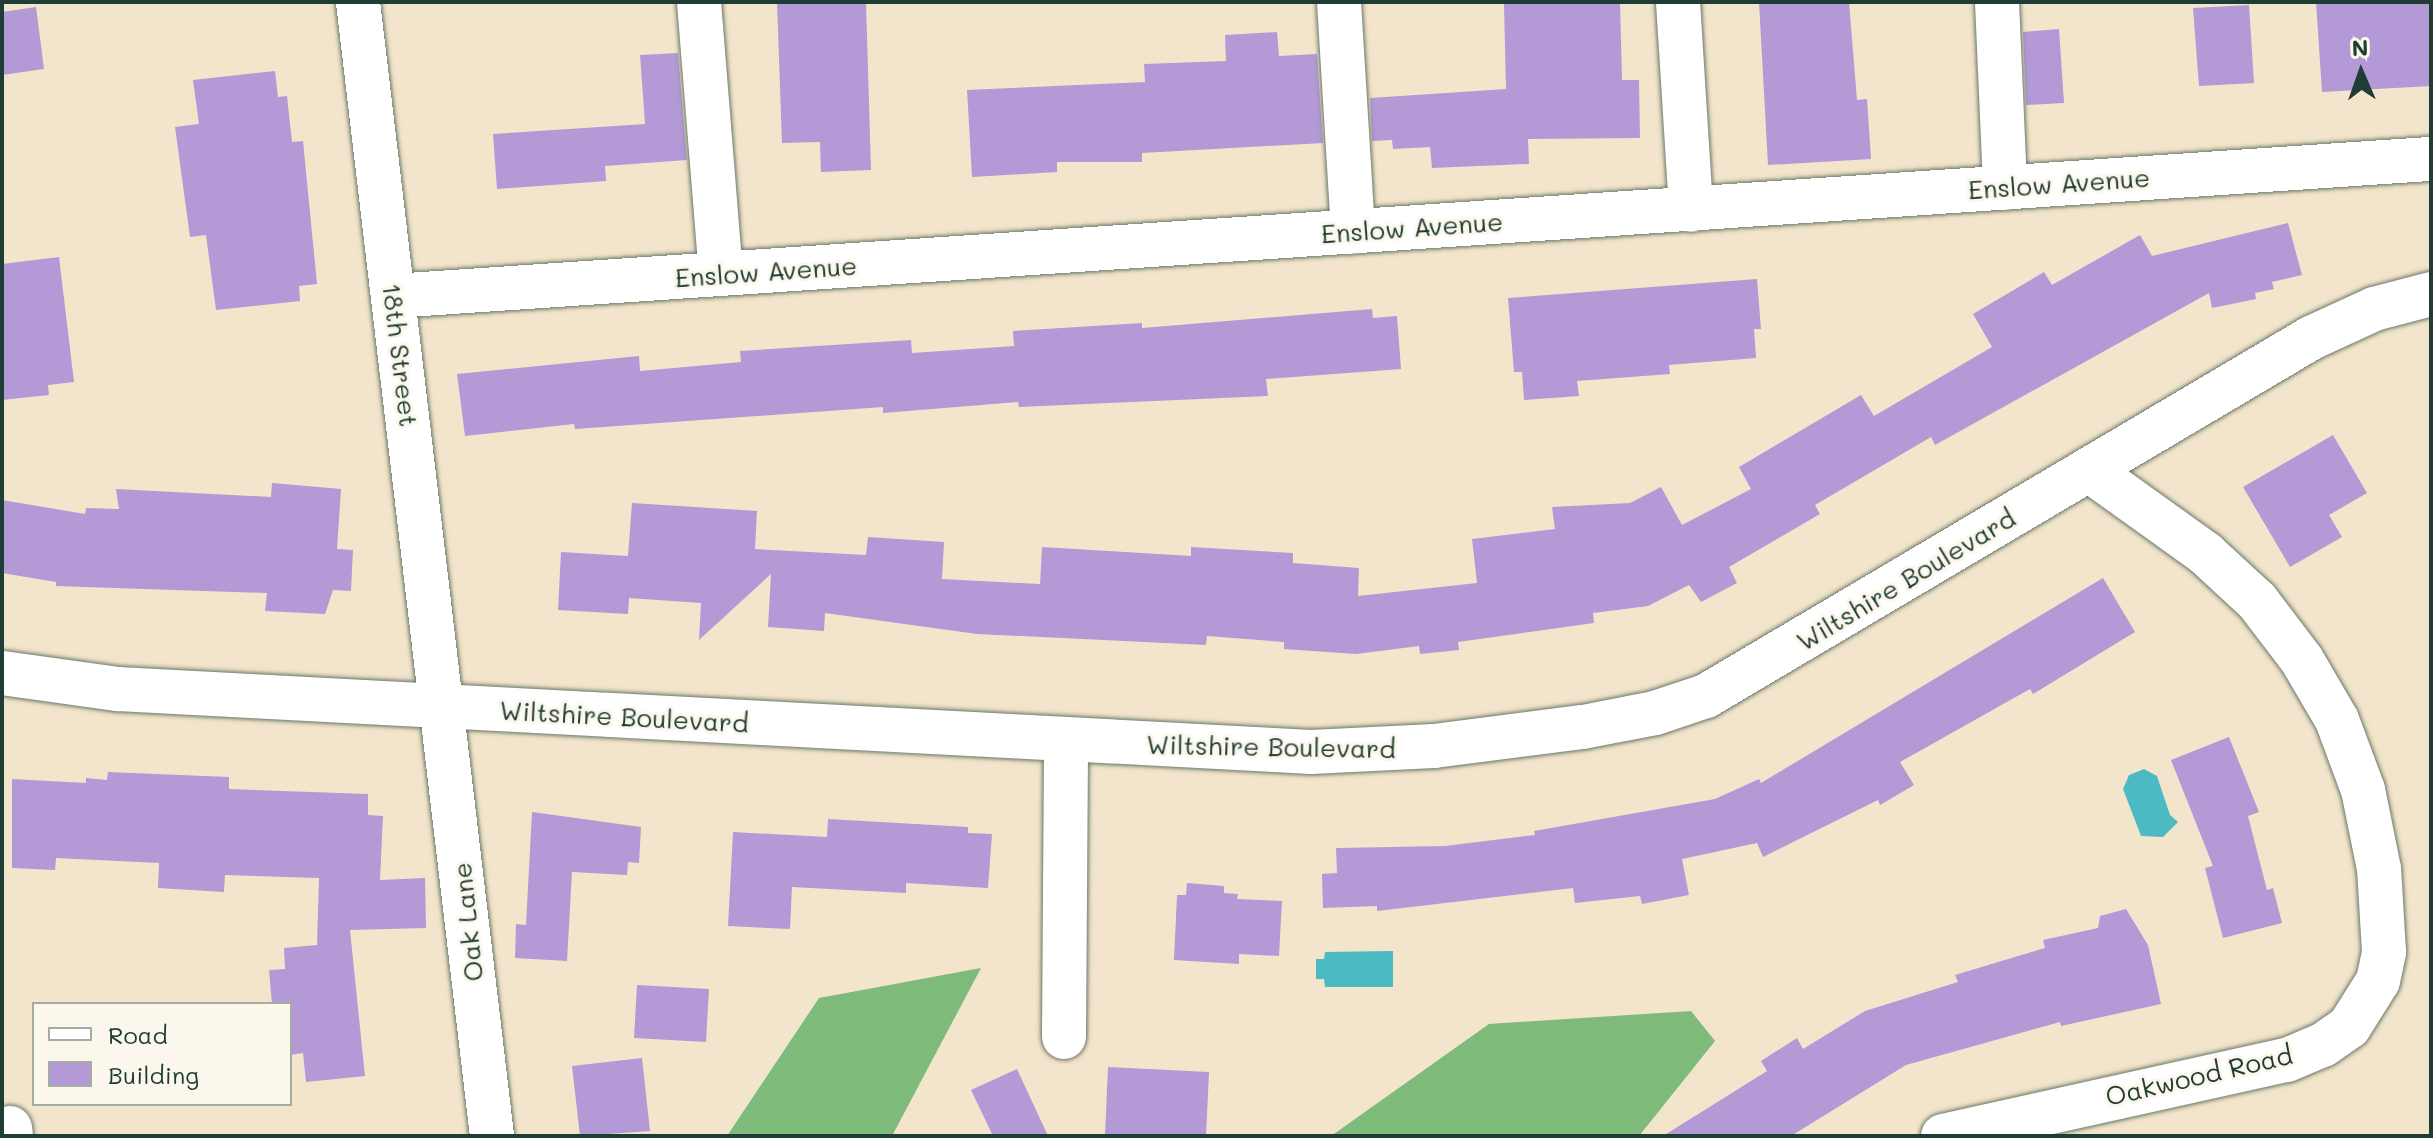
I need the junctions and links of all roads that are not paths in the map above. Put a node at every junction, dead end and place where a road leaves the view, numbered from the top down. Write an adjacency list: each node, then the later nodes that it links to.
1 (358, 2): 12 (street, 18th Street)
2 (699, 2): 10 (street)
3 (1339, 2): 9 (street)
4 (1678, 2): 8 (street)
5 (1997, 2): 7 (street)
6 (2431, 159): 7 (street, Enslow Avenue)
7 (2005, 188): 8 (street, Enslow Avenue)
8 (1691, 210): 9 (street, Enslow Avenue)
9 (1353, 232): 10 (street, Enslow Avenue)
10 (721, 274): 12 (street, Enslow Avenue)
11 (2431, 294): 13 (street, Wiltshire Boulevard)
12 (393, 296): 15 (street, 18th Street)
13 (2089, 470): 16 (street, Wiltshire Boulevard); 19 (street, Oakwood Road)
14 (2, 673): 15 (street, Wiltshire Boulevard)
15 (444, 707): 16 (street, Wiltshire Boulevard); 18 (street, Oak Lane)
16 (1066, 742): 17 (street)
17 (1064, 1037)
18 (492, 1136)
19 (1943, 1136)

